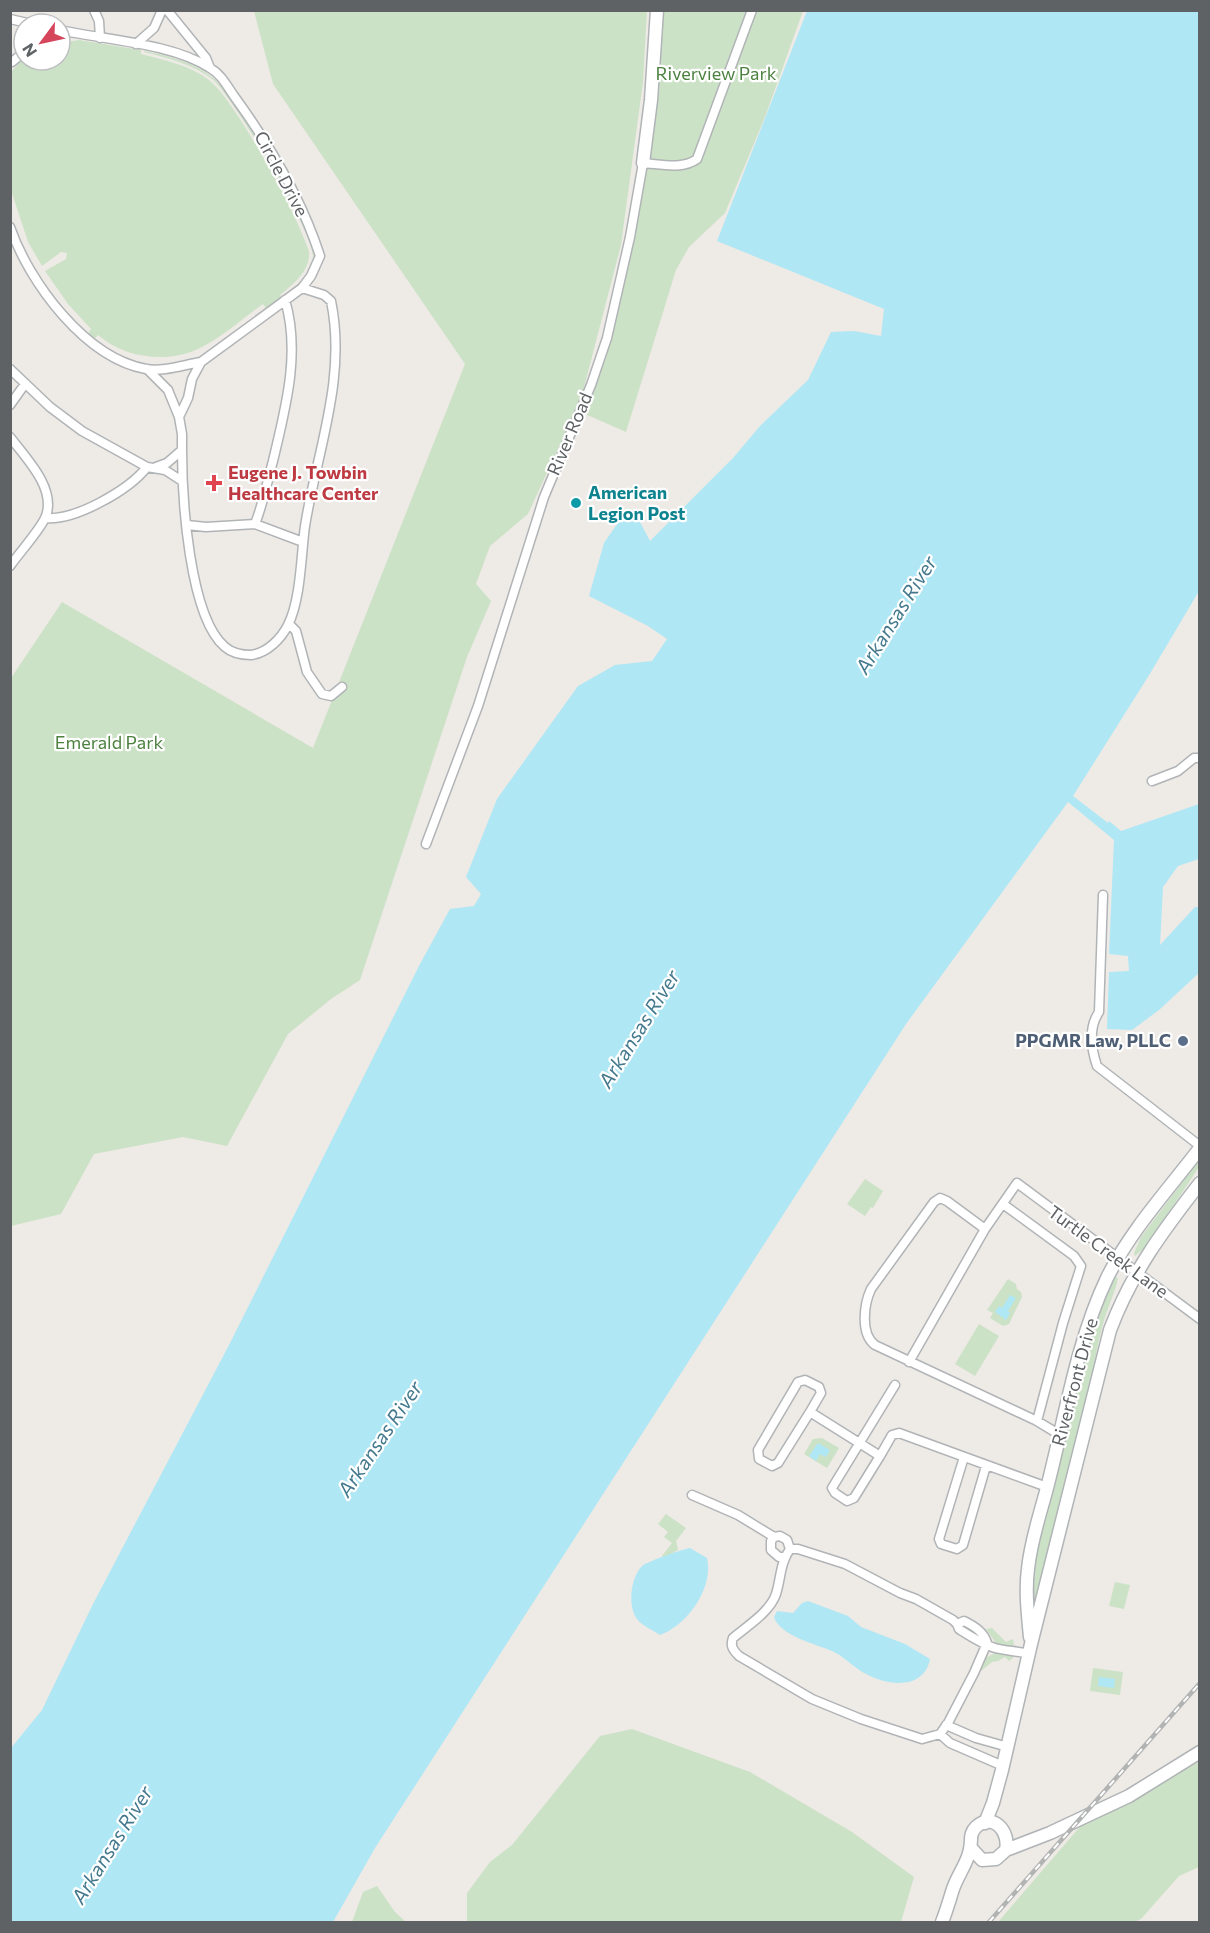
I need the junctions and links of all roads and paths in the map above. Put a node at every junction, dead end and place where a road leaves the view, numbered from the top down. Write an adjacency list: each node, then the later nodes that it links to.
1 (94, 10): 7 (street)
2 (162, 10): 8 (street)
3 (167, 10): 11 (street, Circle Drive)
4 (657, 10): 12 (street, River Road)
5 (752, 10): 12 (street)
6 (72, 33): 7 (street)
7 (100, 38): 8 (street)
8 (136, 44): 11 (street)
9 (10, 51): 10 (street)
10 (11, 63)
11 (210, 68): 14 (street, Circle Drive)
12 (643, 163): 35 (street, River Road)
13 (10, 227): 18 (street)
14 (302, 288): 15 (street, Circle Drive); 29 (street)
15 (285, 300): 16 (street, Circle Drive); 27 (street)
16 (201, 362): 18 (street); 21 (street)
17 (10, 369): 19 (street)
18 (147, 369): 21 (street)
19 (25, 384): 20 (street); 24 (street)
20 (10, 405)
21 (179, 417): 23 (street)
22 (10, 437): 26 (street)
23 (182, 450): 24 (street); 25 (street)
24 (152, 467): 25 (street); 26 (street)
25 (182, 481): 28 (street)
26 (45, 518): 30 (street)
27 (255, 524): 28 (street); 29 (street)
28 (187, 525): 31 (street)
29 (303, 542): 31 (street)
30 (10, 566)
31 (289, 624): 32 (street)
32 (342, 687)
33 (1200, 758): 34 (street)
34 (1152, 781)
35 (426, 844)
36 (1103, 895): 37 (street)
37 (1200, 1147): 41 (street, Riverfront Drive)
38 (1200, 1183): 42 (street, Riverfront Drive)
39 (1003, 1204): 40 (street); 41 (street, Turtle Creek Lane); 47 (street)
40 (985, 1228): 44 (street); 44 (street)
41 (1118, 1259): 42 (street, Turtle Creek Lane); 48 (street, Riverfront Drive)
42 (1136, 1272): 43 (street, Turtle Creek Lane); 59 (street, Riverfront Drive)
43 (1200, 1318)
44 (909, 1362): 47 (street)
45 (895, 1385): 49 (street)
46 (810, 1412): 46 (street); 49 (street)
47 (1037, 1421): 48 (street)
48 (1060, 1435): 53 (street, Riverfront Drive)
49 (859, 1443): 50 (street); 50 (street)
50 (880, 1456): 51 (street)
51 (964, 1457): 52 (street); 52 (street)
52 (986, 1466): 53 (street)
53 (1047, 1487): 59 (street, Riverfront Drive)
54 (693, 1495): 55 (street)
55 (774, 1537): 56 (street); 57 (street)
56 (790, 1549): 57 (street); 58 (street)
57 (784, 1557): 61 (street)
58 (987, 1643): 59 (street); 60 (street)
59 (1030, 1649): 63 (street, Riverfront Drive)
60 (946, 1725): 61 (street); 62 (street)
61 (940, 1734): 64 (street)
62 (976, 1738): 63 (street); 64 (street)
63 (1008, 1747): 66 (street, Riverfront Drive)
64 (971, 1752): 66 (street)
65 (1200, 1752): 68 (street)
66 (1002, 1768): 67 (street, Riverfront Drive); 69 (street, Riverfront Drive)
67 (985, 1823): 69 (street); 70 (street)
68 (1068, 1824): 69 (street); 71 (street)
69 (1004, 1830): 71 (street)
70 (970, 1848): 72 (street); 73 (street)
71 (1006, 1850): 72 (street)
72 (982, 1860): 73 (street)
73 (950, 1902): 74 (street)
74 (942, 1923)

